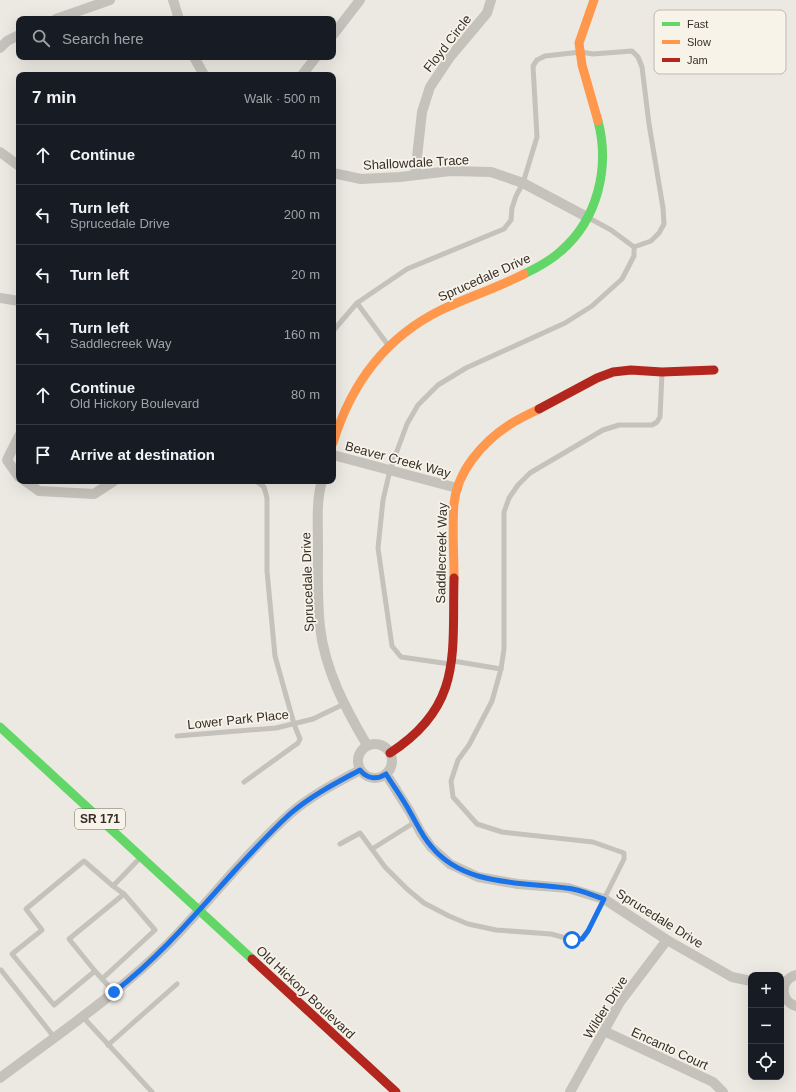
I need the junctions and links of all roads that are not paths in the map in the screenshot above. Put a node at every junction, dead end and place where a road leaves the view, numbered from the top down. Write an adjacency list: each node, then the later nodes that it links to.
1 (110, 0): 6 (street)
2 (173, 0): 7 (street)
3 (360, 0): 8 (street)
4 (491, 0): 18 (street, Floyd Circle)
5 (594, 0): 11 (street, Sprucedale Drive)
6 (65, 16)
7 (179, 16)
8 (336, 31)
9 (16, 37): 10 (street)
10 (0, 48)
11 (581, 52): 20 (lane); 21 (street, Sprucedale Drive); 22 (lane)
12 (196, 60): 14 (street)
13 (314, 60): 15 (street)
14 (202, 72)
15 (304, 72)
16 (0, 152): 17 (street)
17 (16, 164)
18 (415, 175): 19 (street, Shallowdale Trace); 20 (street, Shallowdale Trace)
19 (336, 176)
20 (523, 182): 21 (street, Shallowdale Trace); 25 (lane)
21 (587, 217): 22 (lane); 27 (street, Sprucedale Drive)
22 (634, 247): 33 (lane)
23 (0, 298): 24 (street)
24 (16, 301)
25 (357, 303): 26 (lane); 27 (lane)
26 (336, 328)
27 (388, 346): 30 (street, Sprucedale Drive)
28 (714, 370): 29 (street, Saddlecreek Way)
29 (662, 372): 39 (street, Saddlecreek Way); 41 (lane)
30 (336, 434)
31 (16, 442): 34 (street)
32 (336, 456): 33 (street, Beaver Creek Way)
33 (390, 470): 39 (street, Beaver Creek Way); 40 (lane)
34 (16, 473)
35 (29, 484): 36 (street)
36 (109, 484)
37 (260, 484): 43 (lane)
38 (322, 484): 42 (street, Sprucedale Drive)
39 (457, 488): 40 (street, Saddlecreek Way)
40 (452, 662): 41 (lane); 47 (street, Saddlecreek Way)
41 (501, 669): 57 (lane)
42 (344, 704): 43 (lane, Lower Park Place); 46 (street, Sprucedale Drive)
43 (294, 724): 45 (lane, Lower Park Place); 50 (lane)
44 (0, 727): 54 (street, Old Hickory Boulevard / SR 171)
45 (177, 736)
46 (367, 745): 47 (street); 48 (street)
47 (390, 752): 49 (street)
48 (360, 770): 49 (street); 58 (street)
49 (386, 774): 51 (street, Sprucedale Drive)
50 (244, 782)
51 (415, 822): 53 (lane); 57 (street, Sprucedale Drive)
52 (340, 844): 53 (lane)
53 (372, 849): 57 (lane)
54 (141, 857): 55 (lane); 58 (street, Old Hickory Boulevard / SR 171)
55 (113, 886): 56 (lane); 61 (lane)
56 (124, 894): 61 (lane); 63 (lane)
57 (604, 899): 59 (street, Sprucedale Drive)
58 (199, 911): 67 (street); 76 (street, Old Hickory Boulevard / SR 171)
59 (667, 940): 64 (street, Sprucedale Drive); 71 (street, Wilder Drive)
60 (1, 970): 72 (lane)
61 (95, 971): 63 (lane)
62 (796, 975): 66 (street)
63 (102, 978): 67 (lane)
64 (748, 980)
65 (177, 984): 73 (lane)
66 (784, 984)
67 (114, 992): 70 (street)
68 (784, 998): 69 (street)
69 (796, 1006)
70 (82, 1016): 72 (street); 73 (lane)
71 (604, 1031): 77 (street, Wilder Drive); 78 (street, Encanto Court)
72 (54, 1038): 74 (street)
73 (108, 1045): 75 (lane)
74 (0, 1078)
75 (152, 1092)
76 (396, 1092)
77 (570, 1092)
78 (723, 1092)

